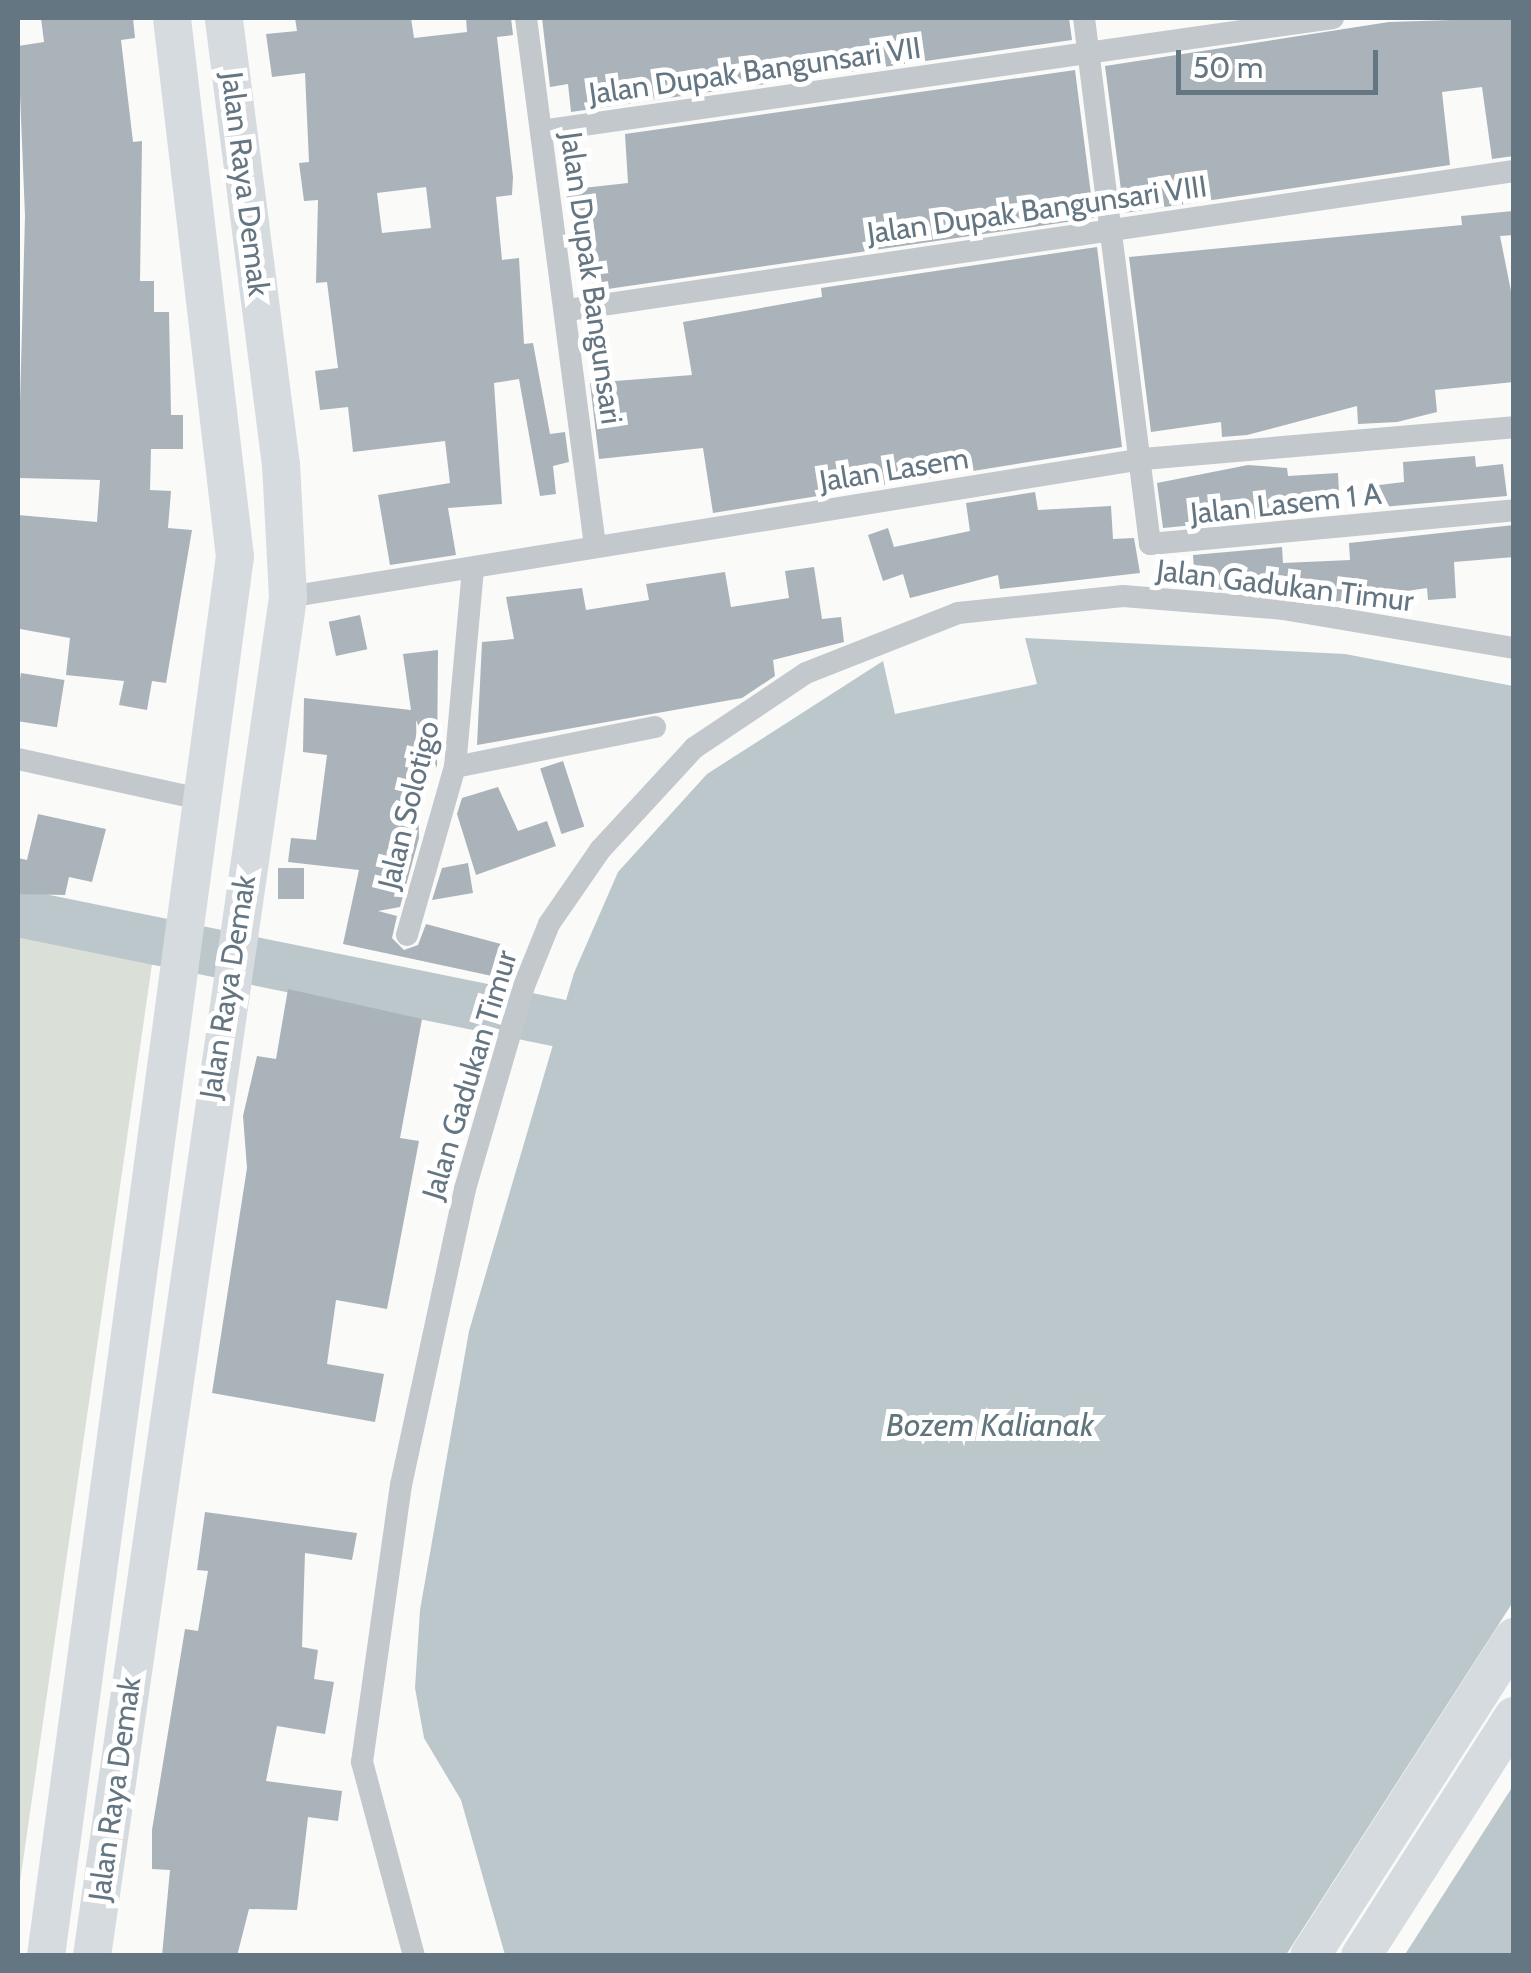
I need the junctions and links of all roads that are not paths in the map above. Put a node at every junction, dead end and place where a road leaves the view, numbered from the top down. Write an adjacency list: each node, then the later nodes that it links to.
1 (172, 18): 21 (highway, Jalan Raya Demak)
2 (224, 18): 16 (highway, Jalan Raya Demak)
3 (526, 18): 7 (street, Jalan Dupak Bangunsari)
4 (1084, 18): 6 (street)
5 (1333, 18): 6 (street, Jalan Dupak Bangunsari VII)
6 (1088, 53): 7 (street, Jalan Dupak Bangunsari VII); 9 (street)
7 (541, 132): 10 (street, Jalan Dupak Bangunsari)
8 (1514, 171): 9 (street, Jalan Dupak Bangunsari VIII)
9 (1112, 229): 10 (street, Jalan Dupak Bangunsari VIII); 12 (street)
10 (568, 310): 14 (street, Jalan Dupak Bangunsari)
11 (1514, 428): 12 (street, Jalan Lasem)
12 (1143, 459): 13 (street, Jalan Lasem 1 A); 14 (street, Jalan Lasem)
13 (1514, 510)
14 (595, 546): 15 (street, Jalan Lasem)
15 (473, 570): 16 (street, Jalan Lasem); 20 (street, Jalan Solotigo)
16 (288, 597): 24 (highway, Jalan Raya Demak)
17 (1514, 648): 31 (street, Jalan Gadukan Timur)
18 (655, 727): 20 (street)
19 (18, 759): 21 (street)
20 (455, 767): 22 (street, Jalan Solotigo)
21 (204, 800): 23 (highway, Jalan Raya Demak)
22 (407, 935)
23 (157, 1154): 24 (highway); 25 (highway, Jalan Raya Demak)
24 (200, 1161): 26 (highway, Jalan Raya Demak)
25 (152, 1194): 26 (highway); 29 (highway, Jalan Raya Demak)
26 (195, 1200): 30 (highway, Jalan Raya Demak)
27 (1514, 1638): 32 (highway)
28 (1514, 1717): 33 (highway)
29 (46, 1956)
30 (92, 1956)
31 (414, 1956)
32 (1310, 1956)
33 (1361, 1956)

